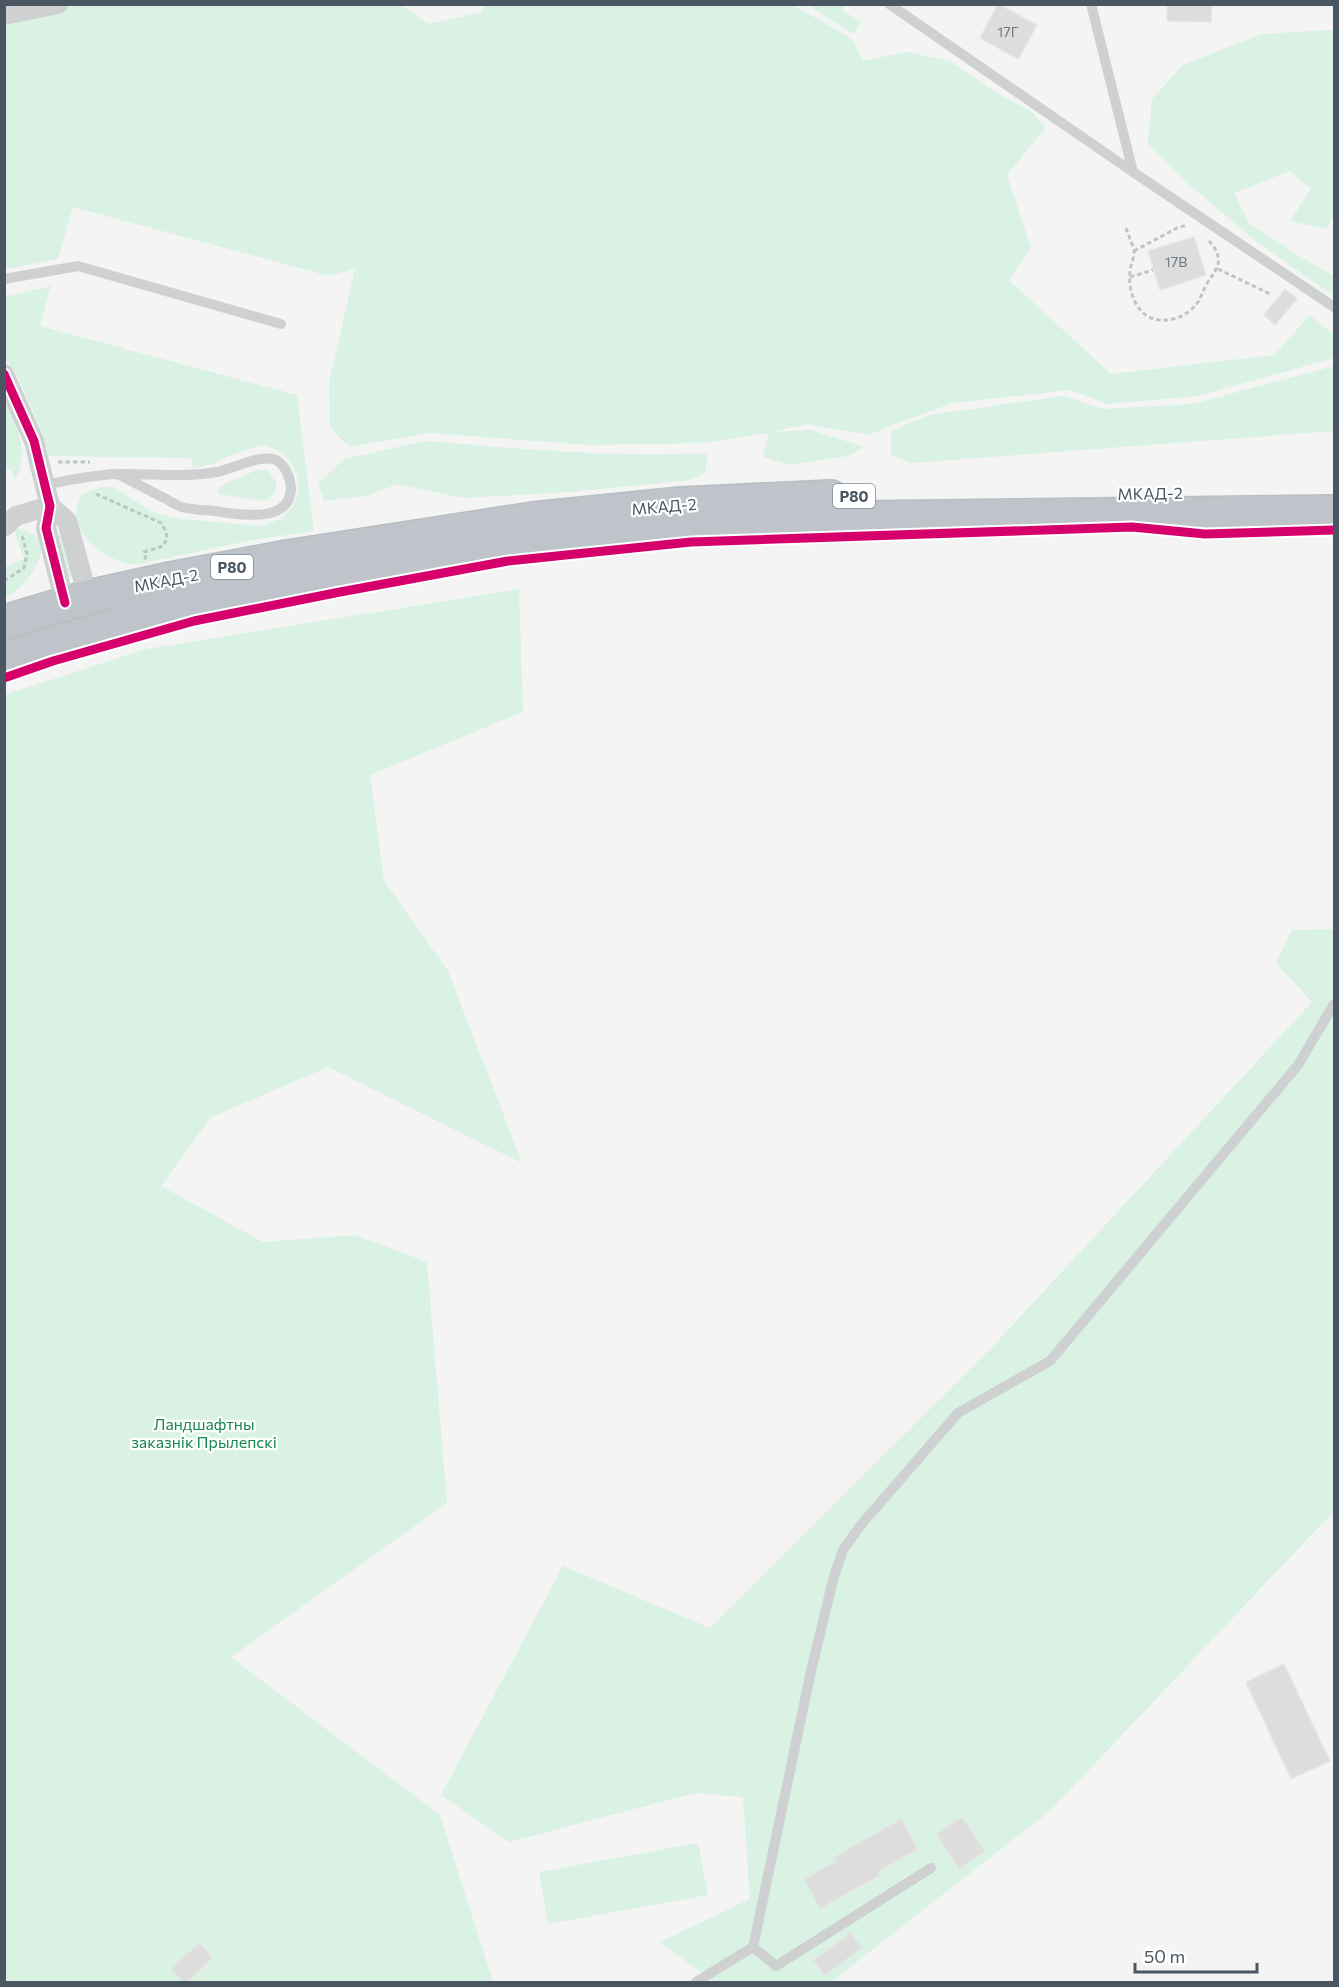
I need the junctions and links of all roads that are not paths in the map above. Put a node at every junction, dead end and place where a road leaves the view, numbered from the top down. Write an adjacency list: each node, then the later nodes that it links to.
1 (58, 4): 4 (street)
2 (888, 4): 5 (lane)
3 (1092, 4): 5 (lane)
4 (4, 15)
5 (1133, 172): 7 (lane)
6 (4, 279): 8 (lane)
7 (1335, 307)
8 (281, 324)
9 (4, 374): 11 (street)
10 (118, 474): 10 (lane); 11 (lane)
11 (45, 486): 13 (street)
12 (1335, 490): 16 (highway, МКАД-2 / Р80)
13 (50, 507): 15 (street); 16 (street)
14 (1335, 512): 18 (highway, Р80)
15 (10, 522)
16 (78, 605): 17 (highway, МКАД-2 / Р80); 18 (highway); 19 (highway)
17 (4, 622)
18 (119, 624): 19 (highway, Р80)
19 (46, 645): 20 (highway, Р80)
20 (4, 658)
21 (1335, 1004): 23 (lane)
22 (931, 1868): 23 (lane)
23 (753, 1947): 24 (lane)
24 (696, 1983)

